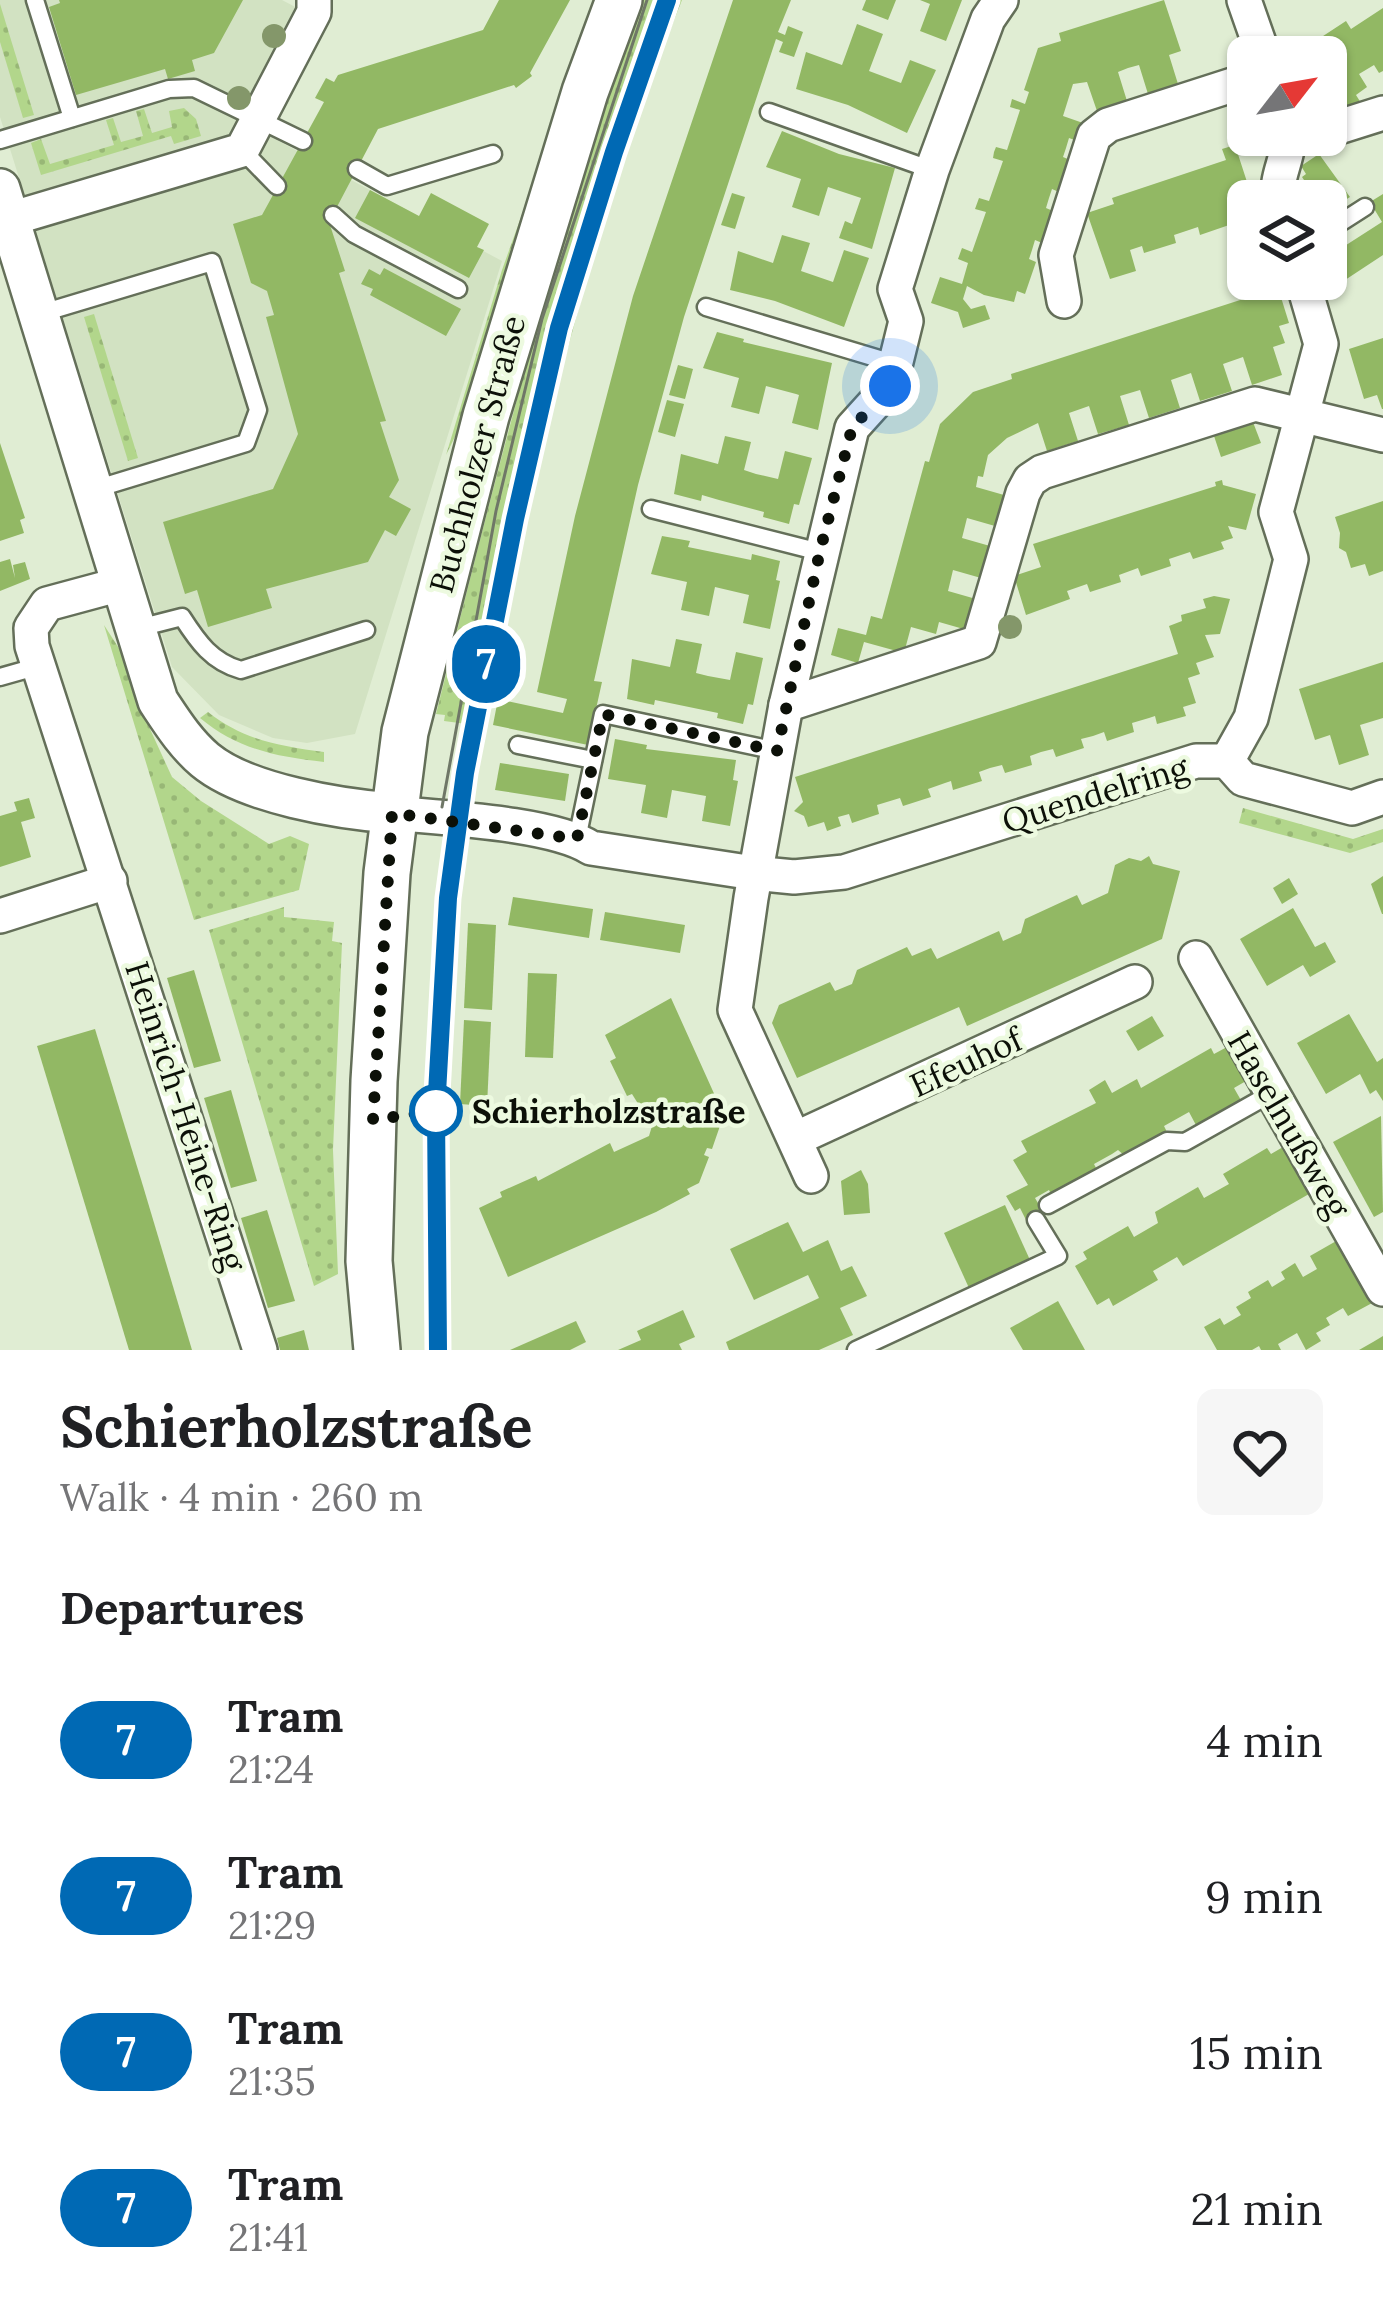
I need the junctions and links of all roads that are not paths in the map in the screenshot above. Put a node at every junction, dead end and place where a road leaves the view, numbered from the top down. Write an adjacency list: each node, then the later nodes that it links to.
1 (35, 0): 10 (lane)
2 (314, 0): 11 (street)
3 (620, 0): 46 (main road, Buchholzer Straße)
4 (1001, 0): 18 (street)
5 (1244, 0): 6 (street)
6 (1257, 36)
7 (1227, 87): 26 (street)
8 (769, 112): 18 (lane)
9 (1383, 113): 12 (street)
10 (72, 118): 11 (lane); 13 (lane)
11 (258, 119): 14 (lane); 15 (street)
12 (1347, 124)
13 (0, 140)
14 (303, 141)
15 (242, 150): 19 (lane); 21 (street)
16 (494, 154): 17 (lane)
17 (357, 169)
18 (932, 170): 29 (street)
19 (278, 186)
20 (1365, 207): 23 (lane)
21 (3, 210): 28 (street)
22 (333, 215): 24 (lane)
23 (1347, 219)
24 (458, 289)
25 (1308, 300): 30 (street, Quendelring)
26 (1064, 301)
27 (706, 307): 29 (lane)
28 (39, 315): 32 (street); 32 (lane)
29 (896, 364): 34 (street)
30 (1301, 416): 31 (street); 40 (street); 44 (street, Quendelring)
31 (1383, 435)
32 (92, 490): 35 (street)
33 (652, 509): 34 (lane)
34 (820, 551): 40 (street)
35 (121, 584): 36 (street); 38 (street, Heinrich-Heine-Ring)
36 (135, 629): 37 (lane); 46 (street)
37 (366, 630)
38 (39, 666): 39 (lane); 49 (street, Heinrich-Heine-Ring)
39 (0, 677)
40 (786, 705): 42 (street)
41 (518, 745): 43 (lane)
42 (777, 751): 43 (lane); 48 (street)
43 (593, 760): 47 (lane)
44 (1228, 761): 45 (street); 48 (street, Quendelring)
45 (1383, 797)
46 (392, 813): 47 (street, Quendelring); 58 (main road, Buchholzer Straße)
47 (577, 839): 48 (street, Quendelring)
48 (754, 873): 54 (street)
49 (110, 881): 50 (street); 57 (street, Heinrich-Heine-Ring)
50 (0, 916)
51 (1196, 958): 53 (street, Haselnußweg)
52 (1135, 982): 54 (street, Efeuhof)
53 (1272, 1093): 56 (street, Haselnußweg); 59 (lane)
54 (794, 1139): 55 (street)
55 (811, 1176)
56 (1383, 1289)
57 (260, 1350)
58 (377, 1350)
59 (856, 1350)

